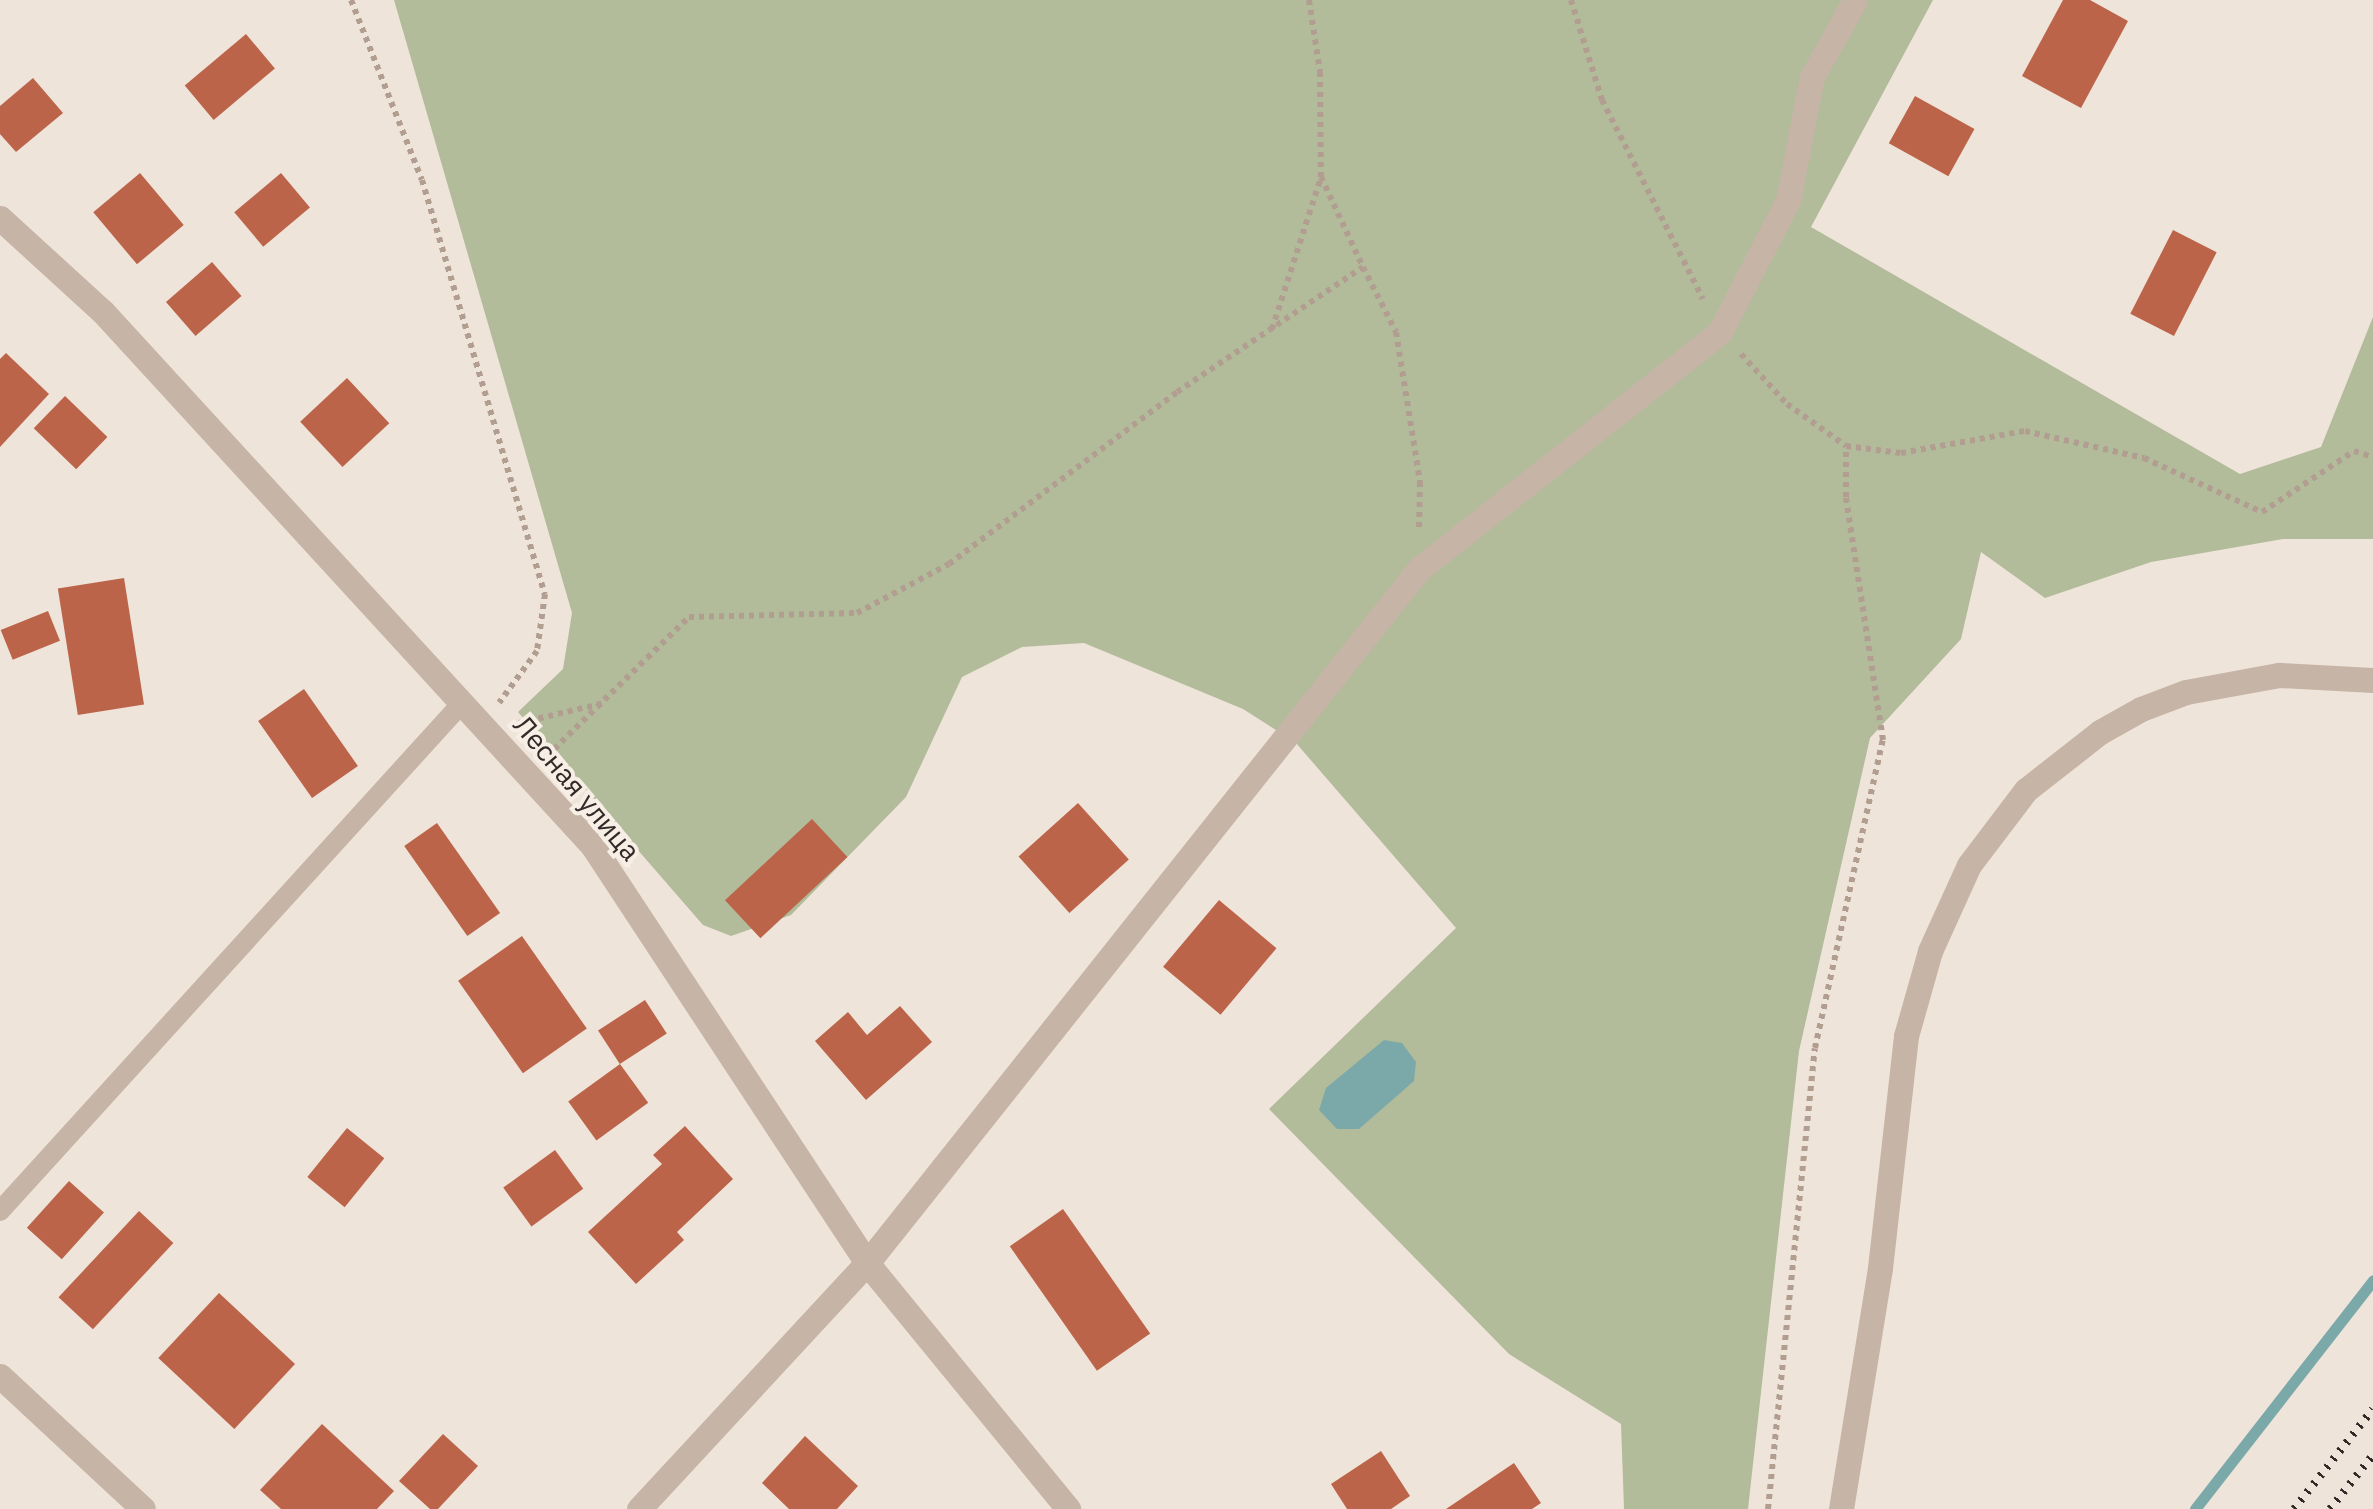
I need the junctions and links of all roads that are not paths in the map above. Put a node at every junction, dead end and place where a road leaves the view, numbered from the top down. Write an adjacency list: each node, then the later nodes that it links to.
1 (1855, 0): 6 (street)
2 (0, 218): 4 (street, Лесная улица)
3 (2373, 680): 11 (street)
4 (463, 702): 5 (lane); 6 (street, Лесная улица)
5 (0, 1211)
6 (867, 1262): 9 (street); 10 (street, Лесная улица)
7 (0, 1376): 8 (street)
8 (143, 1509)
9 (639, 1509)
10 (1068, 1509)
11 (1841, 1509)

